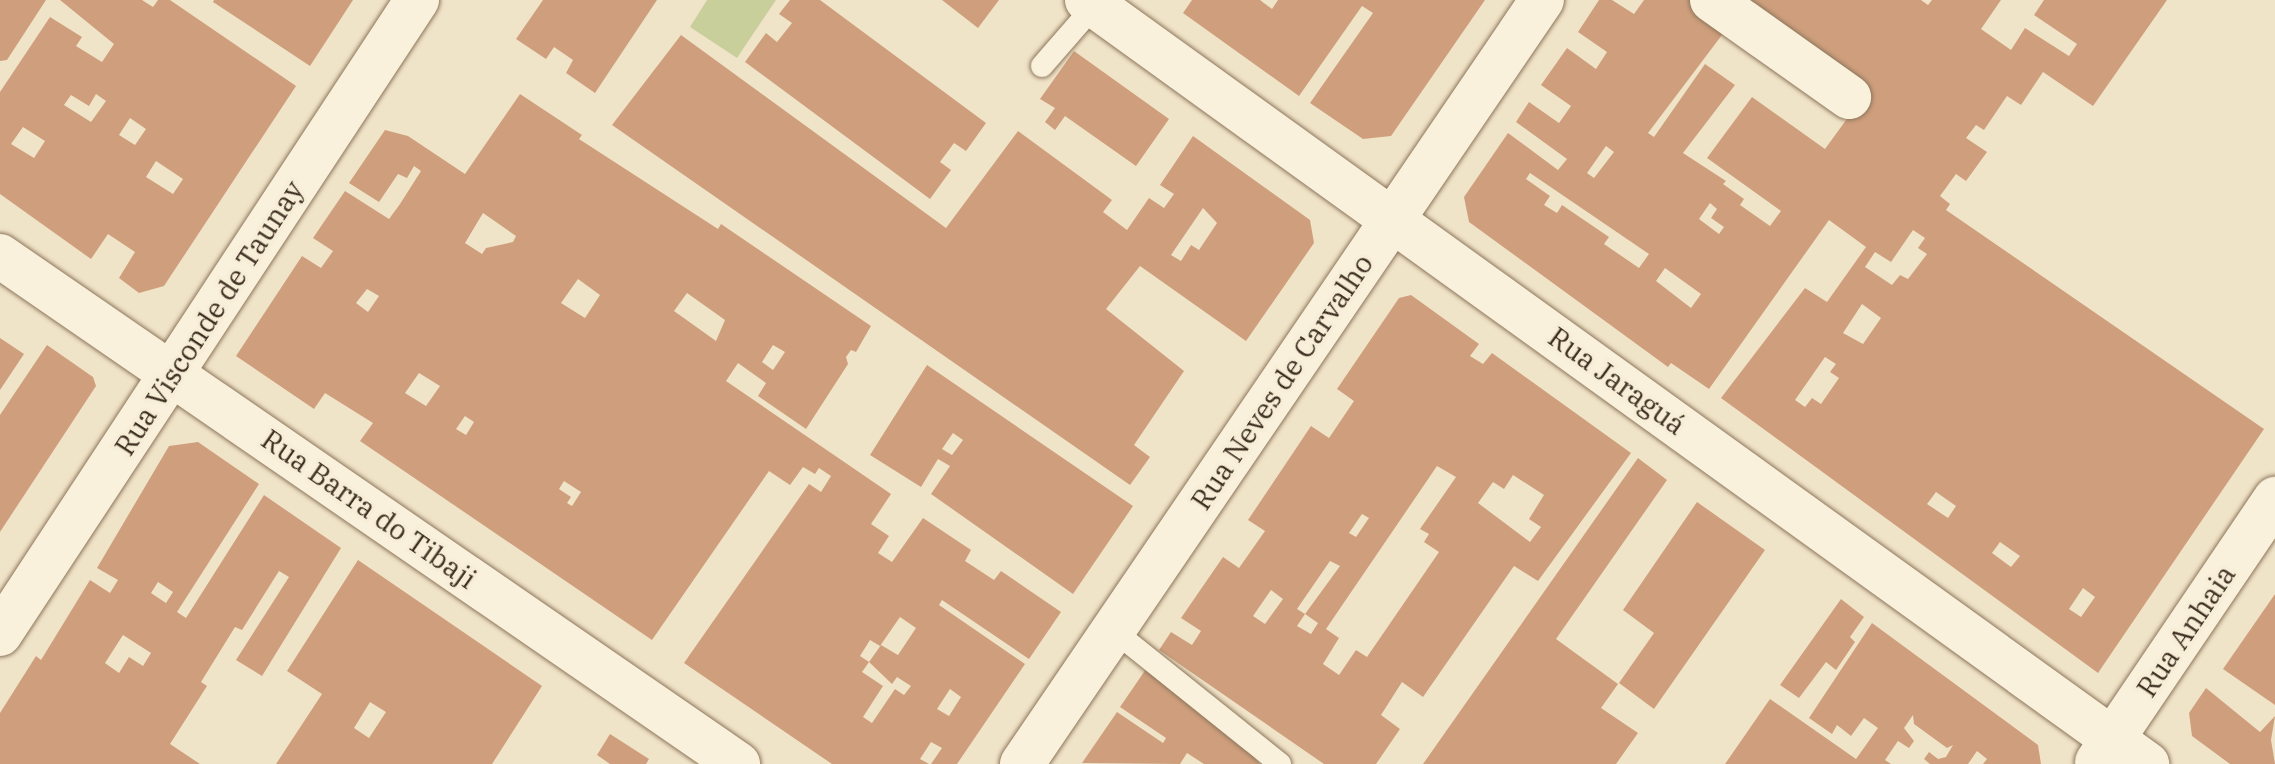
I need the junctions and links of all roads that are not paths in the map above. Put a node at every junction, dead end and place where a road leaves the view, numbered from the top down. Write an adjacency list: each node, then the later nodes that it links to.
1 (417, 0): 9 (street, Rua Visconde de Taunay)
2 (1542, 0): 7 (street, Rua Neves de Carvalho)
3 (1712, 0): 6 (street)
4 (1091, 3): 5 (lane); 7 (street, Rua Jaraguá)
5 (1042, 66)
6 (1849, 97)
7 (1392, 219): 11 (street, Rua Neves de Carvalho); 13 (street, Rua Jaraguá)
8 (0, 256): 9 (street, Rua Barra do Tibaji)
9 (175, 373): 12 (street, Rua Visconde de Taunay); 14 (street, Rua Barra do Tibaji)
10 (2275, 499): 13 (street, Rua Anhaia)
11 (1113, 630): 15 (street, Rua Neves de Carvalho); 16 (lane)
12 (0, 634)
13 (2118, 756)
14 (738, 764)
15 (1022, 764)
16 (1280, 764)

